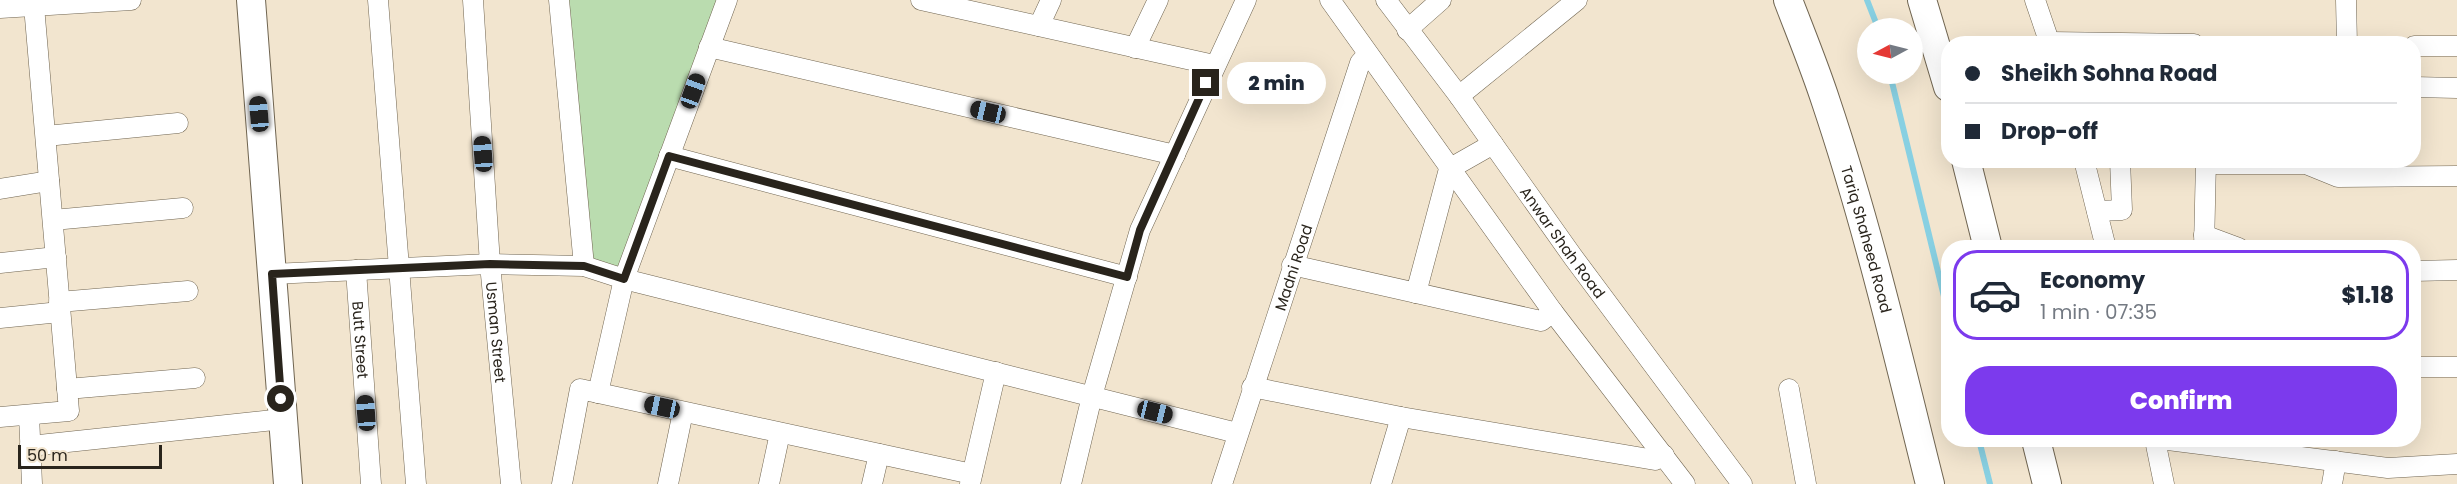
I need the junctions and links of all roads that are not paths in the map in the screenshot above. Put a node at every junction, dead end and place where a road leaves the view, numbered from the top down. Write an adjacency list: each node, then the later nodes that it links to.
1 (131, 0): 20 (street)
2 (250, 0): 65 (main road)
3 (378, 0): 61 (street)
4 (474, 0): 58 (street, Usman Street)
5 (559, 0): 60 (street)
6 (727, 0): 28 (street)
7 (921, 0): 19 (street)
8 (1051, 0): 22 (street)
9 (1158, 0): 29 (street)
10 (1246, 0): 32 (street)
11 (1330, 0): 30 (street)
12 (1386, 0): 23 (street, Anwar Shah Road)
13 (1441, 0): 23 (street)
14 (1577, 0): 35 (street)
15 (1788, 0): 113 (main road, Tariq Shaheed Road)
16 (1922, 0): 31 (main road)
17 (2035, 0): 24 (street)
18 (2346, 0): 25 (street)
19 (969, 5): 22 (street)
20 (34, 6): 21 (street); 37 (street)
21 (0, 8)
22 (1039, 26): 29 (street)
23 (1407, 30): 35 (street, Anwar Shah Road)
24 (2048, 36)
25 (2347, 36)
26 (2421, 46): 27 (street)
27 (2457, 46)
28 (709, 47): 39 (street); 40 (street)
29 (1135, 48): 32 (street)
30 (1368, 54): 46 (street); 59 (street, Madni Road)
31 (1941, 64)
32 (1214, 65): 39 (street)
33 (2421, 87): 34 (street)
34 (2457, 88)
35 (1459, 96): 38 (street, Anwar Shah Road)
36 (178, 123): 37 (street)
37 (46, 136): 48 (street)
38 (1493, 144): 46 (street); 111 (street, Anwar Shah Road)
39 (1175, 155): 66 (street)
40 (669, 156): 66 (street); 67 (street)
41 (1968, 168): 53 (main road)
42 (2086, 168): 51 (street)
43 (2120, 168): 51 (street)
44 (2206, 168): 55 (street)
45 (2316, 168): 47 (street)
46 (1449, 170): 69 (street); 71 (street)
47 (2457, 176)
48 (50, 181): 49 (street); 52 (street)
49 (0, 189)
50 (183, 208): 52 (street)
51 (2097, 211): 54 (street)
52 (52, 219): 56 (street)
53 (1986, 240)
54 (2104, 240)
55 (2204, 240)
56 (56, 257): 57 (street); 70 (street)
57 (0, 263)
58 (490, 264): 60 (street); 61 (street); 102 (street, Usman Street)
59 (1292, 265): 69 (street); 77 (street, Madni Road)
60 (584, 266): 67 (street)
61 (397, 268): 62 (street); 101 (street)
62 (356, 270): 65 (street); 100 (street, Butt Street)
63 (2457, 270): 64 (street)
64 (2421, 271)
65 (272, 274): 86 (main road)
66 (1127, 277): 81 (street)
67 (624, 279): 75 (street); 80 (street)
68 (188, 291): 70 (street)
69 (1416, 293): 71 (street)
70 (60, 307): 72 (street); 78 (street)
71 (1553, 312): 94 (street)
72 (0, 318)
73 (2421, 367): 74 (street)
74 (2457, 367)
75 (996, 372): 81 (street); 97 (street)
76 (195, 378): 78 (street)
77 (1252, 387): 85 (street); 88 (street, Madni Road)
78 (67, 389): 83 (street)
79 (1789, 389): 112 (street)
80 (597, 393): 82 (street); 103 (street)
81 (1092, 396): 88 (street); 107 (street)
82 (683, 412): 87 (street); 104 (street)
83 (29, 415): 84 (street); 89 (street)
84 (0, 417)
85 (1401, 417): 94 (street); 109 (street)
86 (283, 420): 89 (street); 99 (main road)
87 (780, 433): 93 (street); 105 (street)
88 (1238, 433): 108 (street, Madni Road)
89 (30, 446): 98 (street)
90 (2038, 447): 114 (main road)
91 (2156, 447): 115 (street)
92 (2224, 447): 95 (street)
93 (879, 454): 97 (street); 106 (street)
94 (1664, 455): 110 (street)
95 (2336, 461): 96 (street); 116 (street)
96 (2457, 464)
97 (971, 479)
98 (32, 484)
99 (288, 484)
100 (371, 484)
101 (416, 484)
102 (511, 484)
103 (562, 484)
104 (668, 484)
105 (769, 484)
106 (872, 484)
107 (1071, 484)
108 (1222, 484)
109 (1381, 484)
110 (1685, 484)
111 (1742, 484)
112 (1806, 484)
113 (1930, 484)
114 (2047, 484)
115 (2164, 484)
116 (2331, 484)

